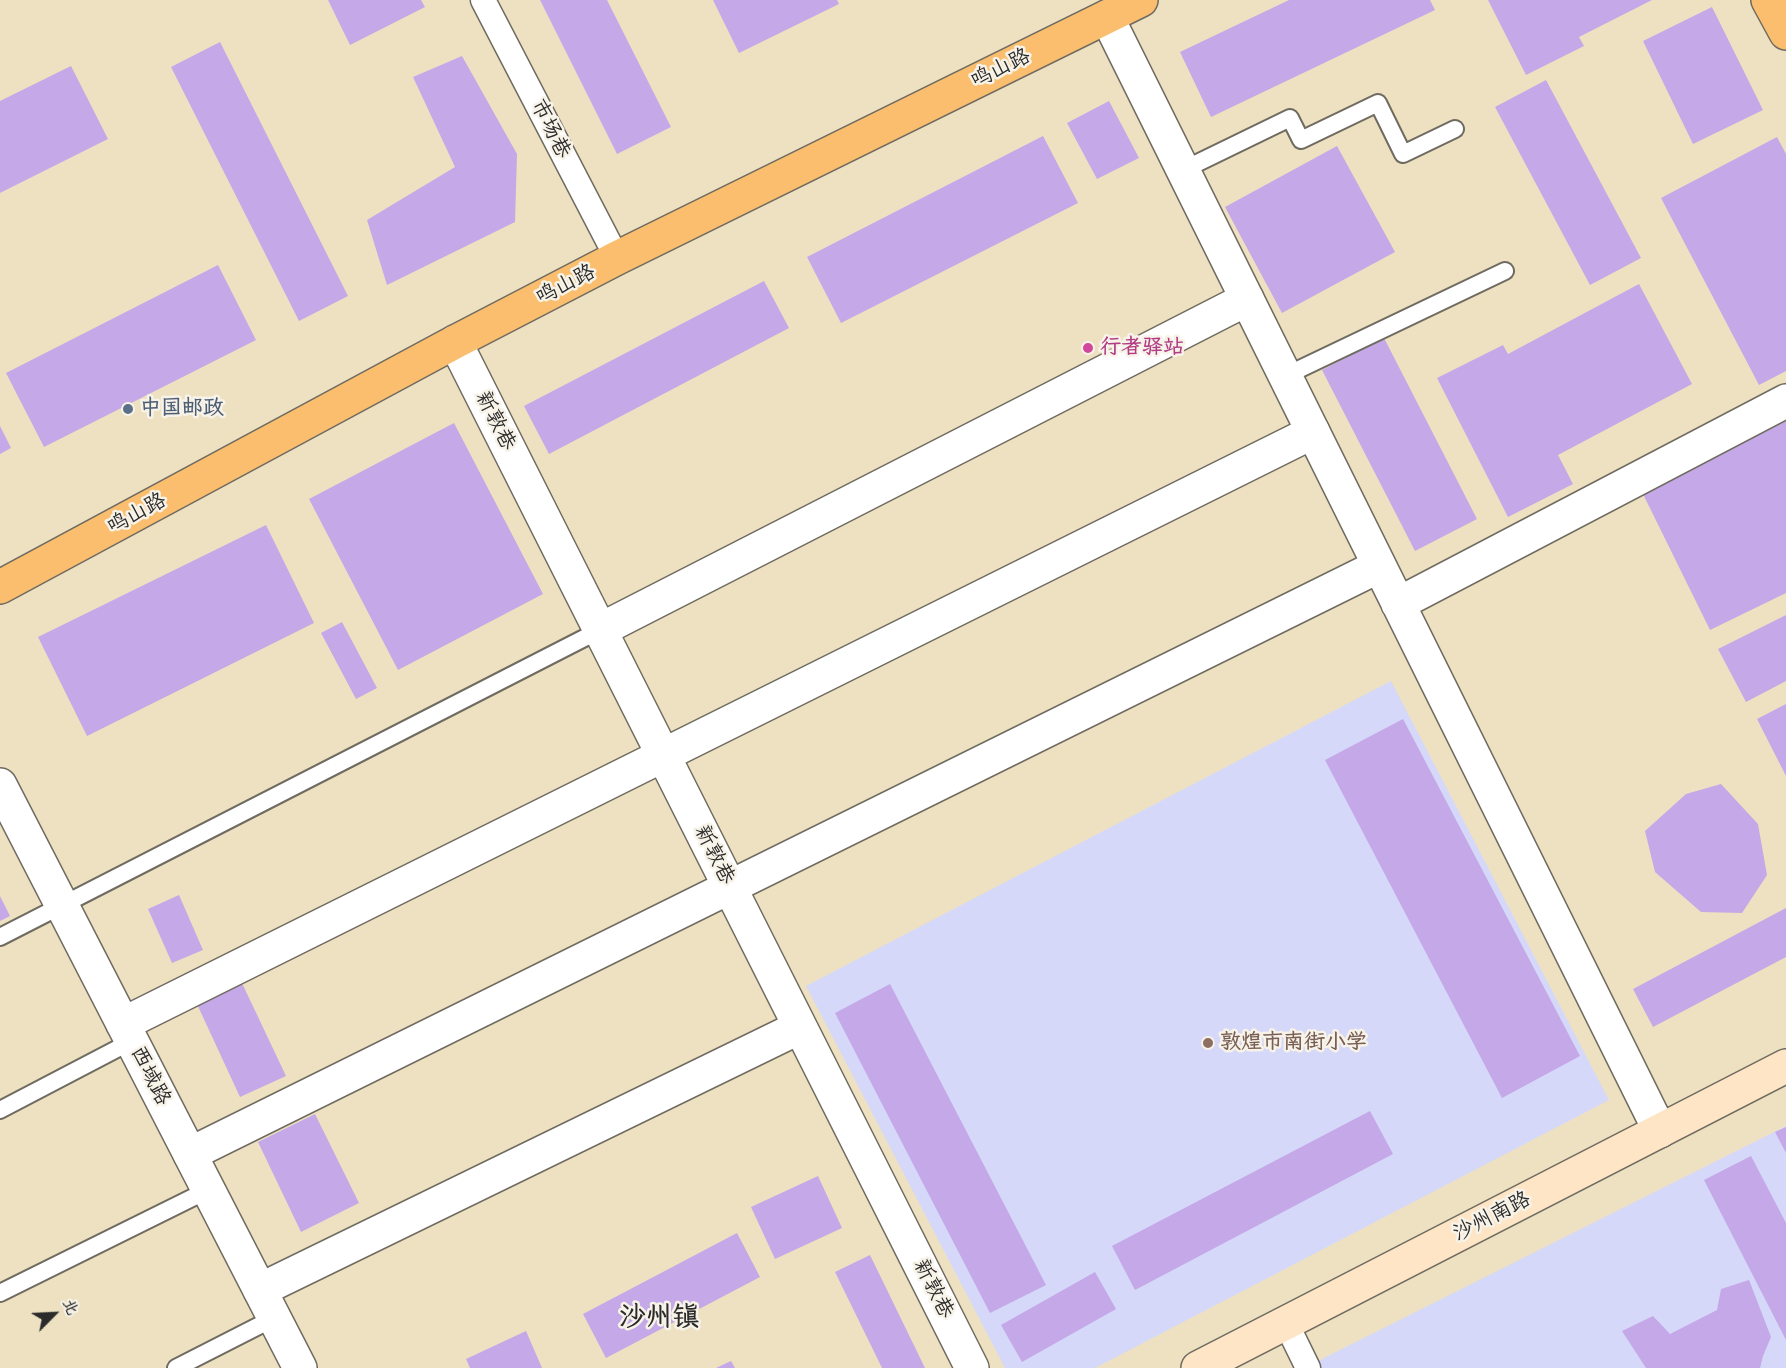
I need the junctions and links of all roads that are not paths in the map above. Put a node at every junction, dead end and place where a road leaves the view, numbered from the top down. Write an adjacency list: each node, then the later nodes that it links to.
1 (483, 0): 8 (street, 市场巷)
2 (1141, 0): 4 (main road, 鸣山路)
3 (1768, 0): 5 (main road)
4 (1107, 17): 7 (street); 8 (main road, 鸣山路)
5 (1786, 33)
6 (1455, 129): 7 (lane)
7 (1183, 170): 10 (street)
8 (617, 258): 11 (main road, 鸣山路)
9 (1505, 271): 12 (lane)
10 (1247, 299): 12 (street); 18 (street)
11 (455, 342): 16 (main road, 鸣山路); 18 (street, 新敦巷)
12 (1285, 376): 14 (street)
13 (1786, 401): 17 (street)
14 (1313, 432): 15 (street); 19 (street)
15 (1379, 566): 17 (street); 21 (street)
16 (0, 588)
17 (1398, 603): 28 (street)
18 (600, 630): 19 (street, 新敦巷); 22 (lane)
19 (663, 755): 21 (street, 新敦巷); 25 (street)
20 (0, 785): 22 (street, 西域路)
21 (730, 887): 24 (street, 新敦巷); 29 (street)
22 (61, 904): 23 (lane); 25 (street, 西域路)
23 (0, 937)
24 (800, 1027): 31 (street); 37 (street, 新敦巷)
25 (127, 1033): 27 (lane); 29 (street, 西域路)
26 (1786, 1066): 28 (main road, 沙州南路)
27 (0, 1110)
28 (1660, 1131): 34 (main road, 沙州南路)
29 (190, 1154): 30 (street, 西域路)
30 (208, 1190): 31 (street, 西域路); 32 (lane)
31 (260, 1290): 33 (street, 西域路)
32 (0, 1293)
33 (274, 1318): 35 (lane); 36 (street, 西域路)
34 (1286, 1323): 38 (main road, 沙州南路); 39 (street)
35 (176, 1368)
36 (300, 1368)
37 (972, 1368)
38 (1198, 1368)
39 (1308, 1368)

